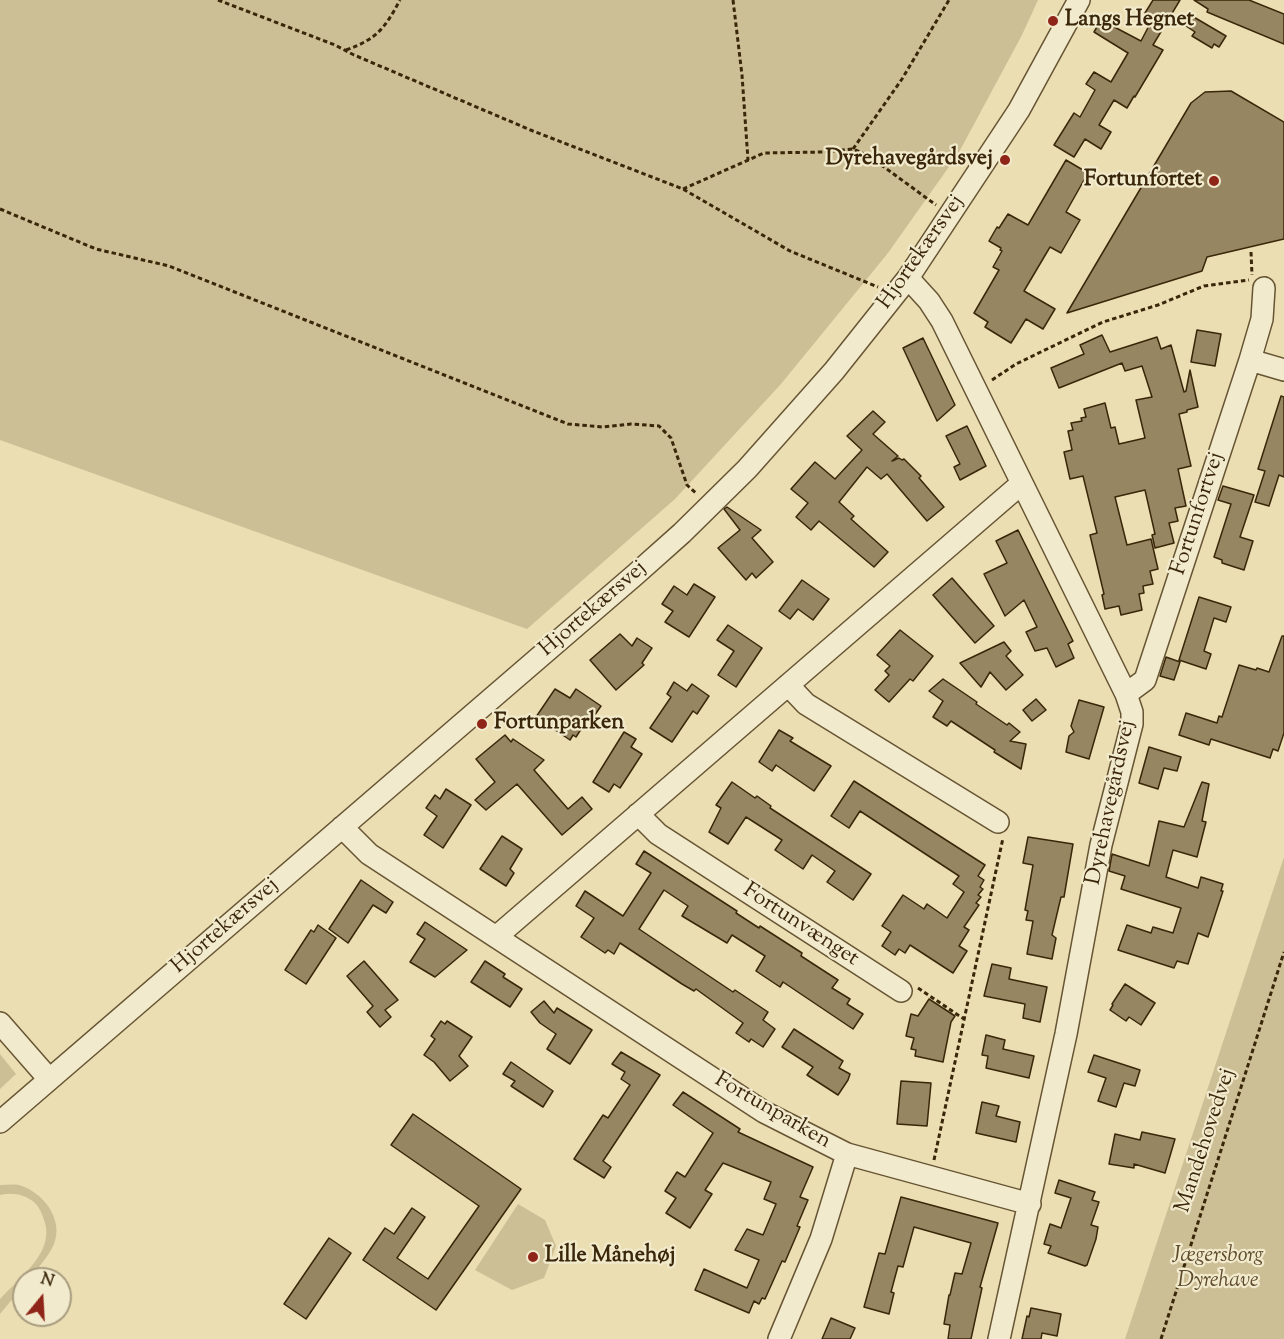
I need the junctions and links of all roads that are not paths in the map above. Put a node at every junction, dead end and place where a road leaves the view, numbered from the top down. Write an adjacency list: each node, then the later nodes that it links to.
1 (1079, 0): 3 (street, Hjortekærsvej)
2 (1258, 284): 4 (street, Fortunfortvej)
3 (901, 286): 6 (street, Dyrehavegårdsvej); 11 (street, Hjortekærsvej)
4 (1250, 360): 5 (street); 8 (street, Fortunfortvej)
5 (1284, 370)
6 (1021, 484): 7 (street); 8 (street, Dyrehavegårdsvej)
7 (788, 685): 9 (street); 10 (street)
8 (1126, 694): 18 (street, Dyrehavegårdsvej)
9 (638, 814): 12 (street); 13 (street, Fortunvænget)
10 (998, 822)
11 (342, 827): 12 (street, Fortunparken); 15 (street, Hjortekærsvej)
12 (496, 937): 17 (street, Fortunparken)
13 (901, 991)
14 (0, 1023): 15 (street)
15 (49, 1079): 16 (street, Hjortekærsvej)
16 (0, 1122)
17 (847, 1154): 18 (street, Fortunparken); 19 (street, Fortunparken)
18 (1030, 1204): 20 (street, Dyrehavegårdsvej)
19 (779, 1339)
20 (999, 1339)

